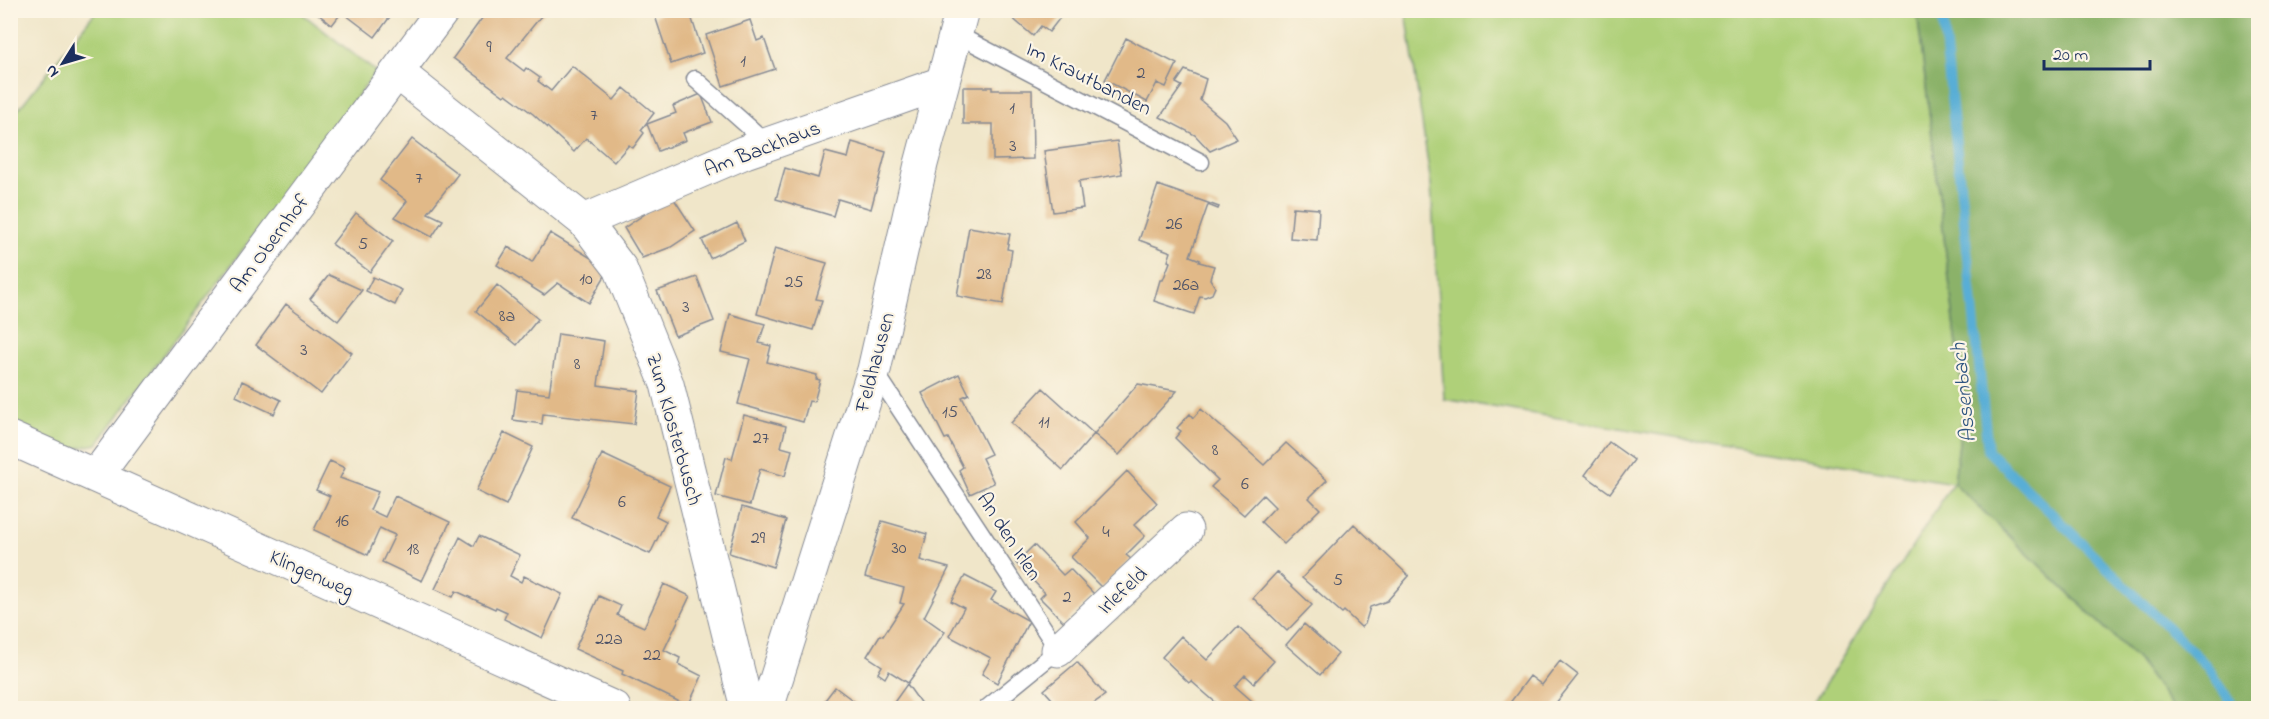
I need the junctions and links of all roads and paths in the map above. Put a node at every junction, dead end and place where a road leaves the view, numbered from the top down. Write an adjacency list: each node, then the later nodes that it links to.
1 (443, 10): 3 (street, Am Obernhof)
2 (959, 22): 5 (street, Feldhausen); 7 (lane, Im Krautbanden)
3 (397, 72): 8 (street, Zum Klosterbusch); 11 (street, Am Obernhof)
4 (695, 79): 6 (lane)
5 (942, 83): 6 (street, Am Backhaus); 9 (street, Feldhausen)
6 (768, 144): 8 (street, Am Backhaus)
7 (1201, 162)
8 (584, 222): 15 (street, Zum Klosterbusch)
9 (874, 370): 13 (lane, An den Irlen); 16 (street, Feldhausen)
10 (10, 438): 11 (street, Klingenweg)
11 (96, 476): 14 (street, Klingenweg)
12 (1186, 530): 13 (street, Irlefeld)
13 (1058, 650): 17 (lane)
14 (614, 708)
15 (747, 708)
16 (767, 708)
17 (987, 708)

